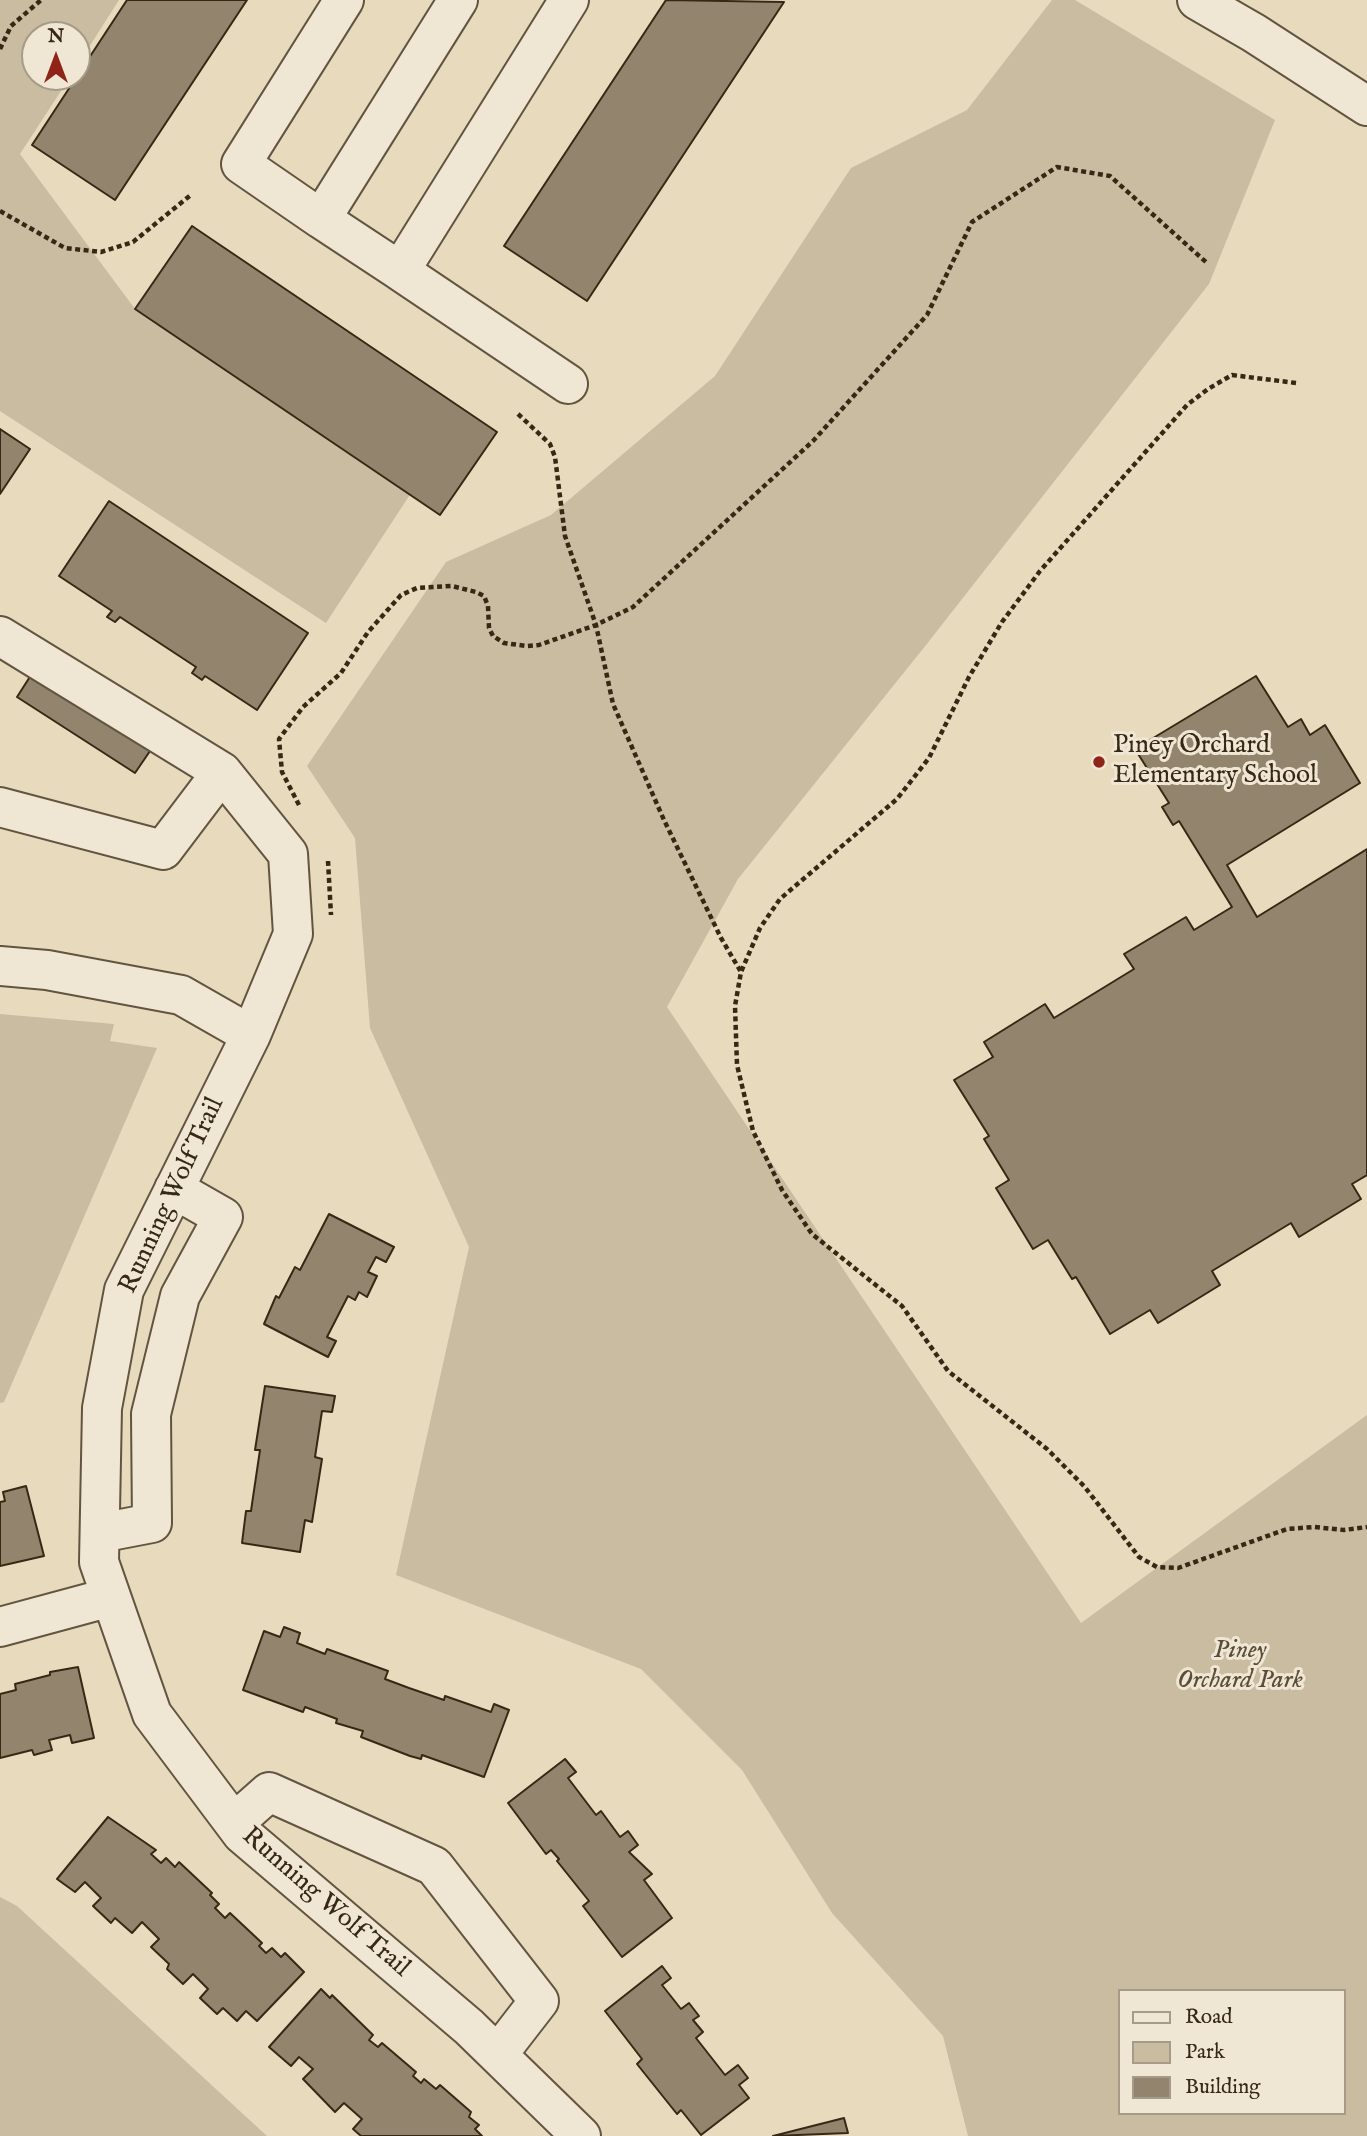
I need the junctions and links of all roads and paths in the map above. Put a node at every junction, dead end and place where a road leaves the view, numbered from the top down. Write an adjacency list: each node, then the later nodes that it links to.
1 (41, 0): 6 (path)
2 (344, 0): 10 (street)
3 (458, 0): 10 (street)
4 (569, 0): 12 (street)
5 (1197, 0): 7 (street)
6 (0, 49)
7 (1367, 106)
8 (192, 194): 9 (path)
9 (0, 211)
10 (321, 219): 12 (street)
11 (1207, 263): 16 (path)
12 (400, 271): 14 (street)
13 (1296, 383): 24 (path)
14 (568, 384)
15 (518, 414): 16 (path)
16 (596, 625): 20 (path); 24 (path)
17 (0, 636): 18 (street, Running Wolf Trail)
18 (222, 772): 19 (street); 25 (street, Running Wolf Trail)
19 (0, 807)
20 (304, 813)
21 (328, 855): 22 (path)
22 (331, 924)
23 (0, 966): 25 (street)
24 (741, 972): 27 (path)
25 (251, 1035): 26 (street, Running Wolf Trail)
26 (174, 1189): 28 (street, Running Wolf Trail); 28 (street)
27 (1367, 1527)
28 (100, 1533): 29 (street, Running Wolf Trail)
29 (111, 1597): 30 (street); 31 (street, Running Wolf Trail)
30 (0, 1626)
31 (233, 1824): 32 (street, Running Wolf Trail); 32 (street)
32 (498, 2054): 33 (street, Running Wolf Trail)
33 (581, 2136)

